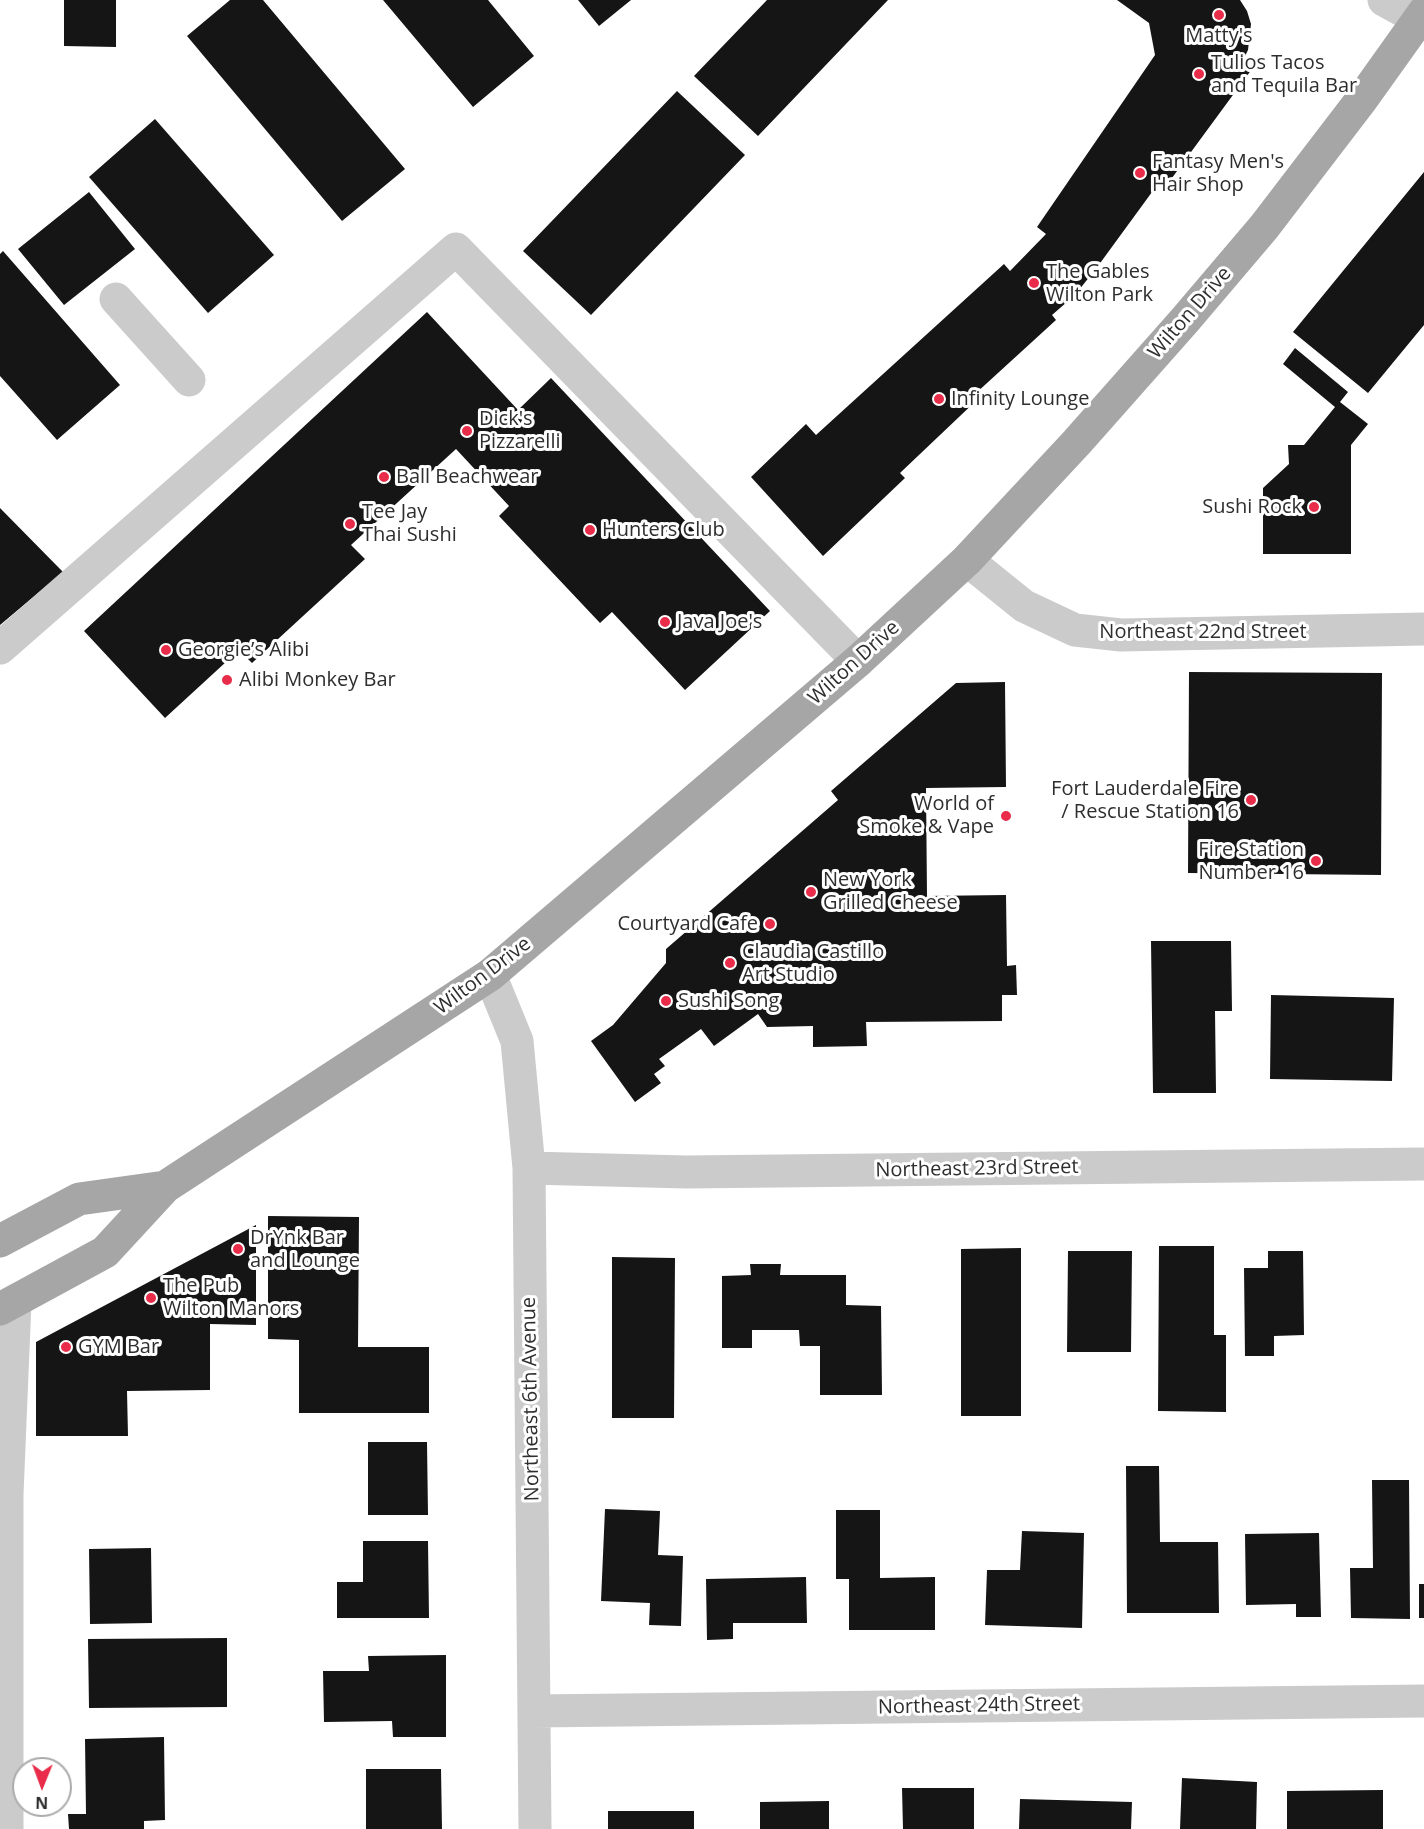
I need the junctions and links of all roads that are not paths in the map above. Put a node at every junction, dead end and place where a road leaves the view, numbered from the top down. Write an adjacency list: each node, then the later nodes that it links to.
1 (1384, 0): 2 (street)
2 (1422, 18): 5 (main road, Wilton Drive)
3 (116, 299): 4 (street)
4 (189, 380)
5 (967, 560): 6 (street, Northeast 22nd Street); 8 (main road, Wilton Drive)
6 (1424, 629)
7 (0, 648): 8 (street)
8 (858, 661): 9 (main road, Wilton Drive)
9 (490, 975): 11 (street, Northeast 6th Avenue); 12 (main road, Wilton Drive)
10 (1424, 1164): 11 (street, Northeast 23rd Street)
11 (529, 1168): 17 (street, Northeast 6th Avenue)
12 (165, 1187): 13 (main road, Wilton Drive); 14 (main road, Wilton Drive)
13 (0, 1240)
14 (7, 1305): 15 (street)
15 (4, 1485): 18 (street)
16 (1424, 1701): 17 (street, Northeast 24th Street)
17 (534, 1711): 19 (street, Northeast 6th Avenue)
18 (7, 1829)
19 (535, 1829)

